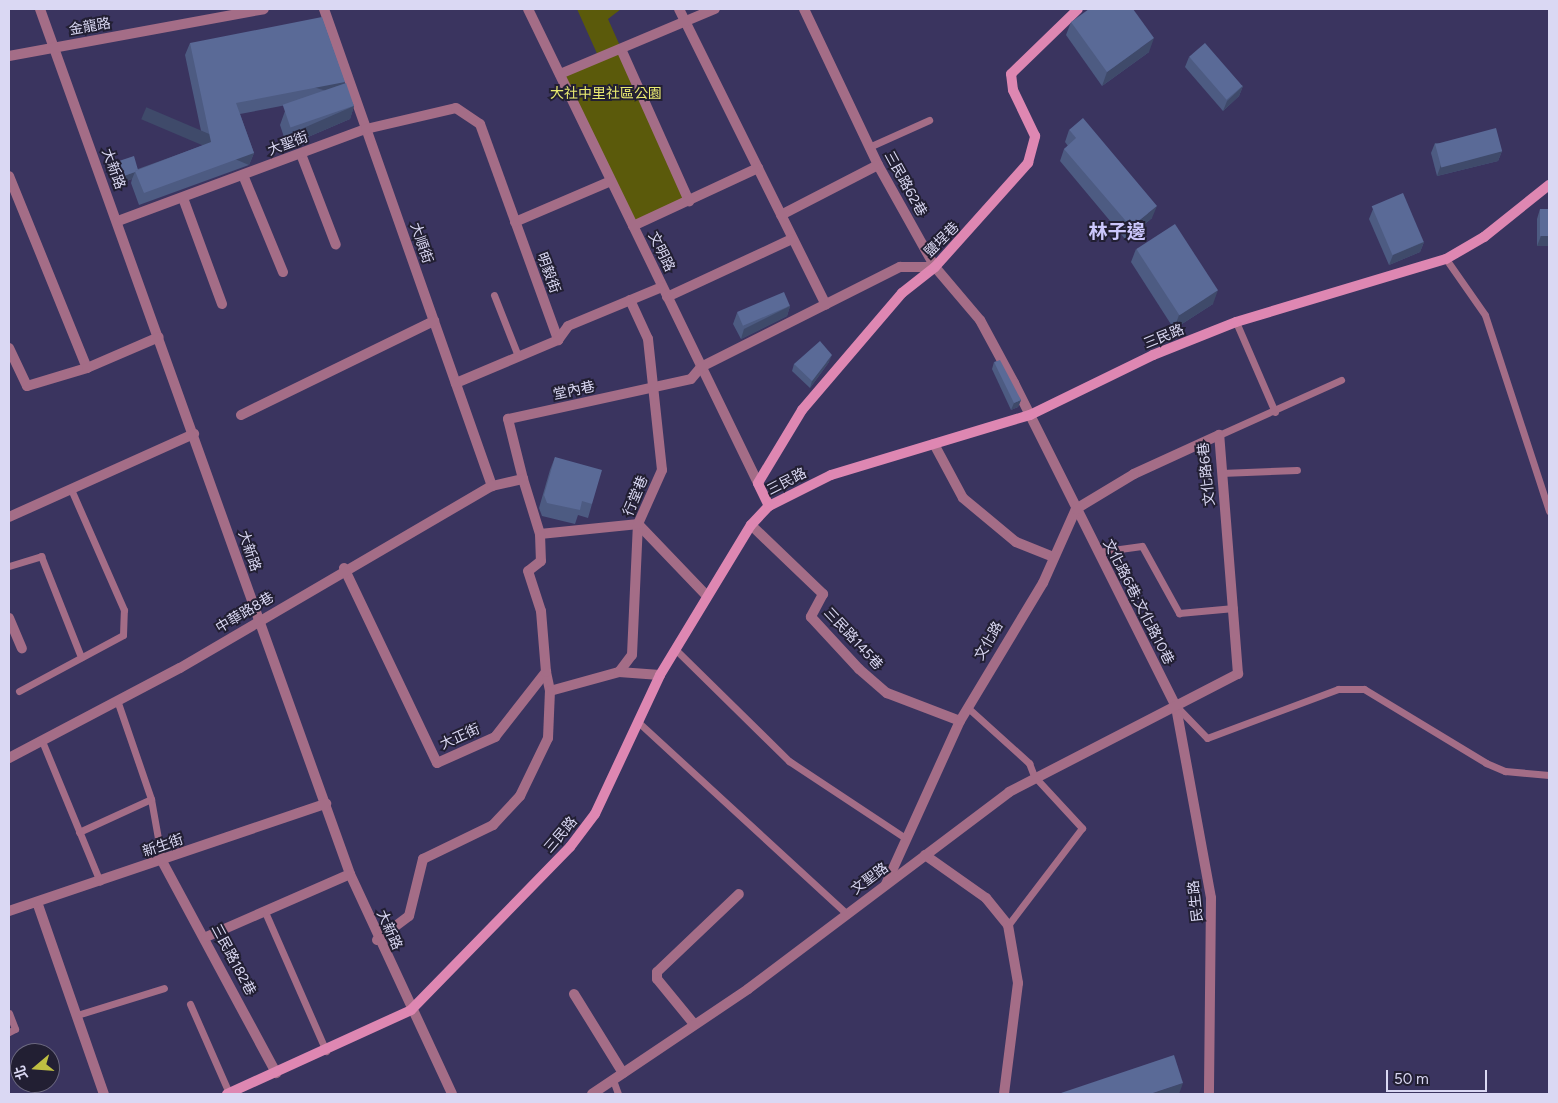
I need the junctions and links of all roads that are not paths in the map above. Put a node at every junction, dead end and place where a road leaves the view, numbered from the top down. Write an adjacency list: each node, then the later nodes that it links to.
1 (40, 9): 10 (street, 大新路)
2 (264, 9): 10 (street, 金龍路)
3 (324, 9): 16 (street, 大順街)
4 (528, 9): 13 (street, 文明路)
5 (679, 9): 9 (street)
6 (715, 9): 9 (street)
7 (804, 9): 17 (street, 三民路62巷)
8 (1078, 9): 34 (main road, 鹽埕巷)
9 (686, 22): 11 (street); 20 (street)
10 (54, 47): 12 (street, 金龍路); 28 (street, 大新路)
11 (621, 49): 13 (street); 26 (street)
12 (9, 56)
13 (560, 74): 23 (street, 文明路)
14 (468, 116): 16 (street, 大聖街); 29 (street, 明毅街)
15 (929, 120): 17 (lane)
16 (366, 129): 18 (street, 大聖街); 42 (street, 大順街)
17 (869, 146): 19 (street, 三民路62巷)
18 (301, 154): 22 (street, 大聖街); 32 (street)
19 (878, 165): 27 (street); 34 (street, 三民路62巷)
20 (758, 168): 26 (street); 27 (street)
21 (9, 176): 49 (street)
22 (243, 176): 25 (street, 大聖街); 35 (street)
23 (611, 181): 29 (street); 30 (street, 文明路)
24 (1549, 185): 33 (main road, 三民路)
25 (183, 198): 28 (street, 大聖街); 40 (street)
26 (688, 200): 30 (street)
27 (781, 214): 31 (street)
28 (118, 221): 44 (street, 大新路)
29 (515, 222): 45 (street, 明毅街)
30 (633, 226): 36 (street, 文明路)
31 (792, 239): 38 (street); 41 (street)
32 (336, 245)
33 (1446, 259): 43 (main road, 三民路); 67 (lane)
34 (935, 267): 41 (street, 堂內巷); 55 (street, 三民路62巷); 62 (main road, 鹽埕巷)
35 (283, 272)
36 (662, 287): 38 (street, 文明路); 39 (street)
37 (494, 295): 47 (lane)
38 (667, 297): 48 (street, 文明路)
39 (630, 300): 45 (street); 52 (street, 行堂巷)
40 (222, 304)
41 (826, 305): 48 (street, 堂內巷)
42 (434, 321): 51 (street, 大順街); 54 (street)
43 (1236, 322): 53 (lane); 55 (main road, 三民路)
44 (159, 337): 49 (street); 56 (street, 大新路)
45 (558, 340): 47 (street)
46 (9, 348): 49 (street)
47 (518, 356): 51 (street)
48 (701, 367): 52 (street, 堂內巷); 62 (street, 文明路)
49 (87, 368)
50 (1341, 380): 53 (lane)
51 (456, 383): 63 (street, 大順街)
52 (652, 389): 61 (street, 堂內巷); 69 (street, 行堂巷)
53 (1275, 412): 57 (lane)
54 (241, 415)
55 (1030, 415): 58 (main road, 三民路); 66 (street)
56 (194, 434): 64 (street); 79 (street, 大新路)
57 (1219, 435): 60 (street, 文化路6巷); 66 (street, 文化路6巷)
58 (934, 444): 65 (main road, 三民路); 73 (street)
59 (1297, 470): 60 (lane)
60 (1221, 474): 77 (street, 文化路6巷)
61 (523, 479): 63 (street, 中華路8巷); 71 (street)
62 (758, 483): 65 (main road, 文明路)
63 (492, 486): 75 (street, 中華路8巷)
64 (71, 489): 68 (street); 82 (lane)
65 (769, 506): 70 (main road, 三民路)
66 (1076, 509): 72 (street, 文化路6巷;文化路10巷); 73 (street, 文化路)
67 (1549, 511)
68 (9, 517)
69 (638, 524): 71 (street); 76 (street); 84 (street, 行堂巷)
70 (751, 525): 76 (main road, 三民路); 91 (street, 三民路145巷)
71 (540, 534): 83 (street)
72 (1098, 552): 77 (lane); 90 (street, 文化路6巷;文化路10巷)
73 (1054, 557): 89 (street, 文化路)
74 (9, 566): 82 (lane)
75 (344, 568): 79 (street, 中華路8巷); 83 (street, 大正街)
76 (707, 596): 81 (main road, 三民路)
77 (1234, 608): 90 (street, 文化路6巷)
78 (9, 618): 80 (street)
79 (260, 621): 88 (street, 中華路8巷); 98 (street, 大新路)
80 (22, 648)
81 (675, 649): 85 (main road, 三民路); 100 (lane)
82 (81, 657): 86 (lane)
83 (546, 672): 87 (street)
84 (619, 672): 85 (street); 87 (street)
85 (660, 674): 92 (main road, 三民路)
86 (19, 691)
87 (550, 691): 113 (street)
88 (117, 700): 93 (street, 中華路8巷); 97 (lane)
89 (968, 707): 91 (street, 文化路); 96 (lane)
90 (1176, 707): 95 (lane); 96 (street, 文聖路); 132 (street, 民生路)
91 (960, 721): 100 (street, 文化路)
92 (637, 722): 110 (lane); 117 (main road, 三民路)
93 (42, 740): 94 (street, 中華路8巷); 99 (lane)
94 (9, 758)
95 (1549, 774)
96 (1034, 776): 101 (street, 文聖路); 111 (lane)
97 (151, 799): 99 (lane); 102 (lane)
98 (326, 804): 102 (street, 新生街); 103 (street, 大新路)
99 (79, 832): 104 (lane)
100 (907, 838): 105 (street, 文化路)
101 (925, 855): 105 (street, 文聖路); 111 (street)
102 (162, 861): 104 (street, 新生街); 112 (street, 三民路182巷)
103 (350, 874): 109 (street); 113 (street, 大新路)
104 (100, 882): 107 (street, 新生街)
105 (886, 885): 110 (street, 文聖路)
106 (739, 894): 120 (street)
107 (36, 902): 108 (street, 新生街); 119 (street)
108 (9, 911)
109 (265, 912): 112 (street); 122 (lane)
110 (847, 914): 120 (street, 文聖路)
111 (1008, 925): 131 (street)
112 (206, 937): 124 (street, 三民路182巷)
113 (378, 940): 117 (street, 大新路)
114 (164, 988): 119 (lane)
115 (574, 994): 123 (street)
116 (190, 1004): 127 (lane)
117 (411, 1010): 122 (main road, 三民路); 128 (street, 大新路)
118 (9, 1014): 121 (lane)
119 (77, 1016): 126 (street)
120 (694, 1024): 123 (street, 文聖路)
121 (9, 1032)
122 (326, 1051): 124 (main road, 三民路)
123 (624, 1072): 125 (street, 文聖路)
124 (276, 1073): 127 (main road, 三民路)
125 (613, 1080): 129 (street, 文聖路); 130 (lane)
126 (104, 1094)
127 (228, 1094)
128 (452, 1094)
129 (592, 1094)
130 (618, 1094)
131 (1004, 1094)
132 (1209, 1094)

